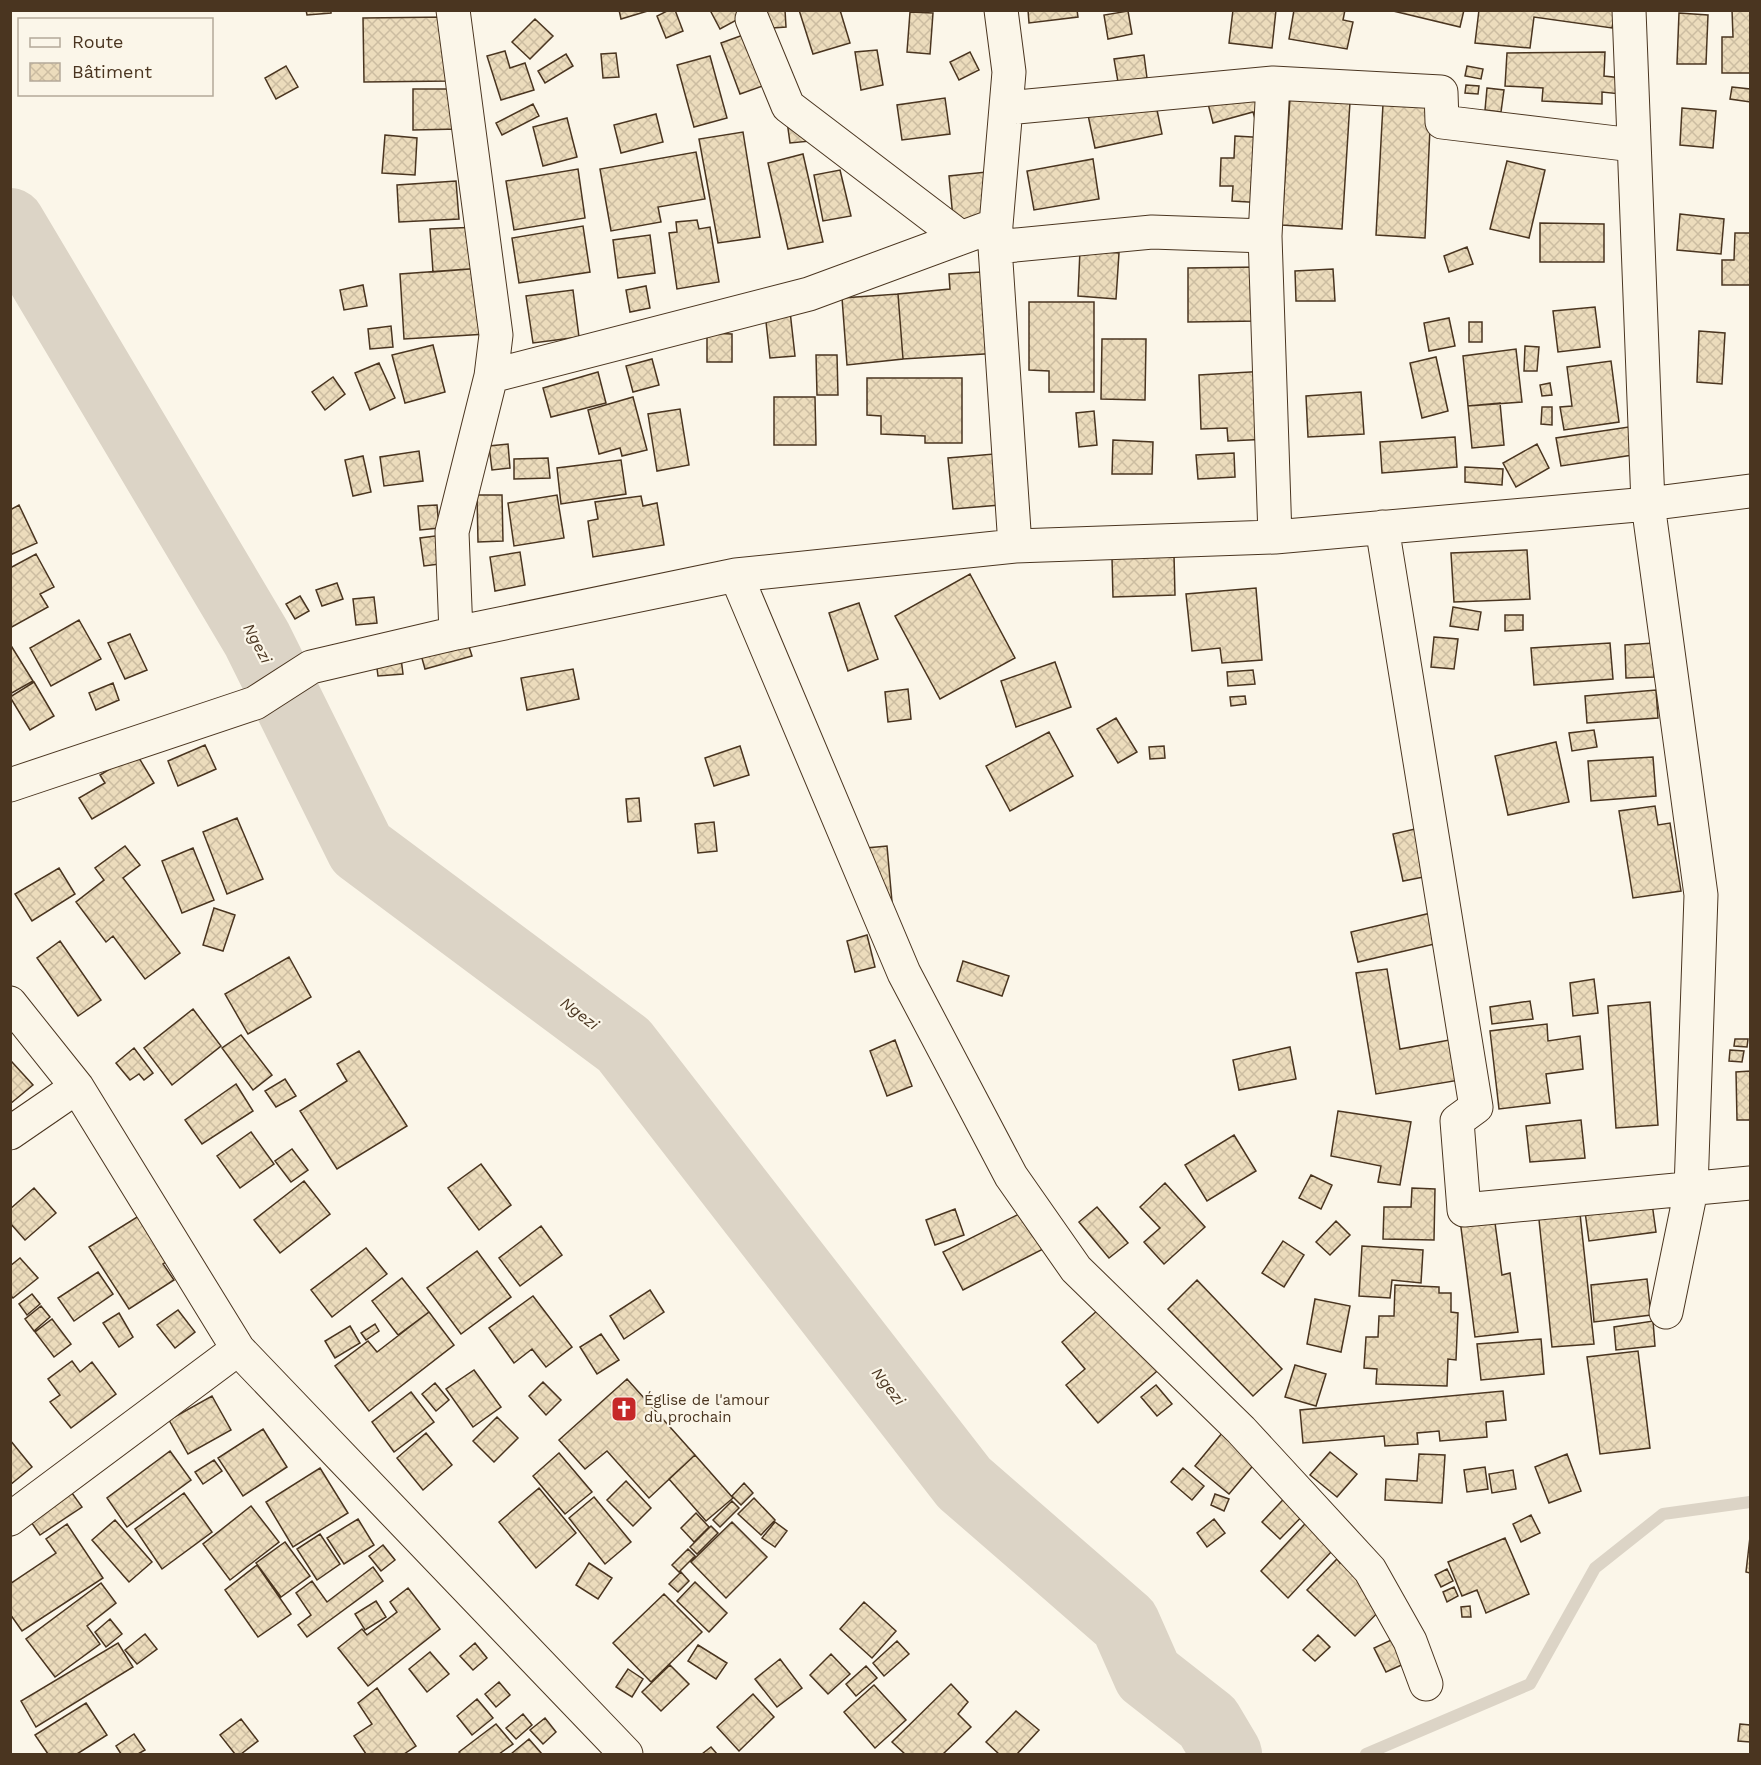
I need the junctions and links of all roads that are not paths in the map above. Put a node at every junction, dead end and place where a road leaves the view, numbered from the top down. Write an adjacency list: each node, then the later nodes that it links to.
1 (453, 10): 11 (street)
2 (1002, 10): 6 (street)
3 (1629, 10): 7 (street)
4 (753, 19): 9 (street)
5 (1273, 83): 6 (street); 7 (street); 10 (street)
6 (1006, 108): 8 (street)
7 (1633, 144): 13 (street)
8 (995, 236): 9 (street); 10 (street); 16 (street)
9 (960, 237): 11 (street)
10 (1265, 237): 15 (street)
11 (491, 376): 18 (street)
12 (1750, 491): 13 (street)
13 (1648, 504): 14 (street); 24 (street)
14 (1382, 527): 15 (street); 24 (street)
15 (1275, 537): 16 (street)
16 (1016, 546): 17 (street)
17 (736, 575): 18 (street); 28 (street)
18 (456, 633): 19 (street)
19 (10, 785)
20 (10, 1003): 21 (street)
21 (77, 1087): 22 (street); 26 (street)
22 (10, 1133)
23 (1750, 1183): 24 (street)
24 (1691, 1190): 25 (street)
25 (1666, 1312)
26 (238, 1349): 27 (street); 29 (street)
27 (10, 1519)
28 (1426, 1684)
29 (626, 1755)

